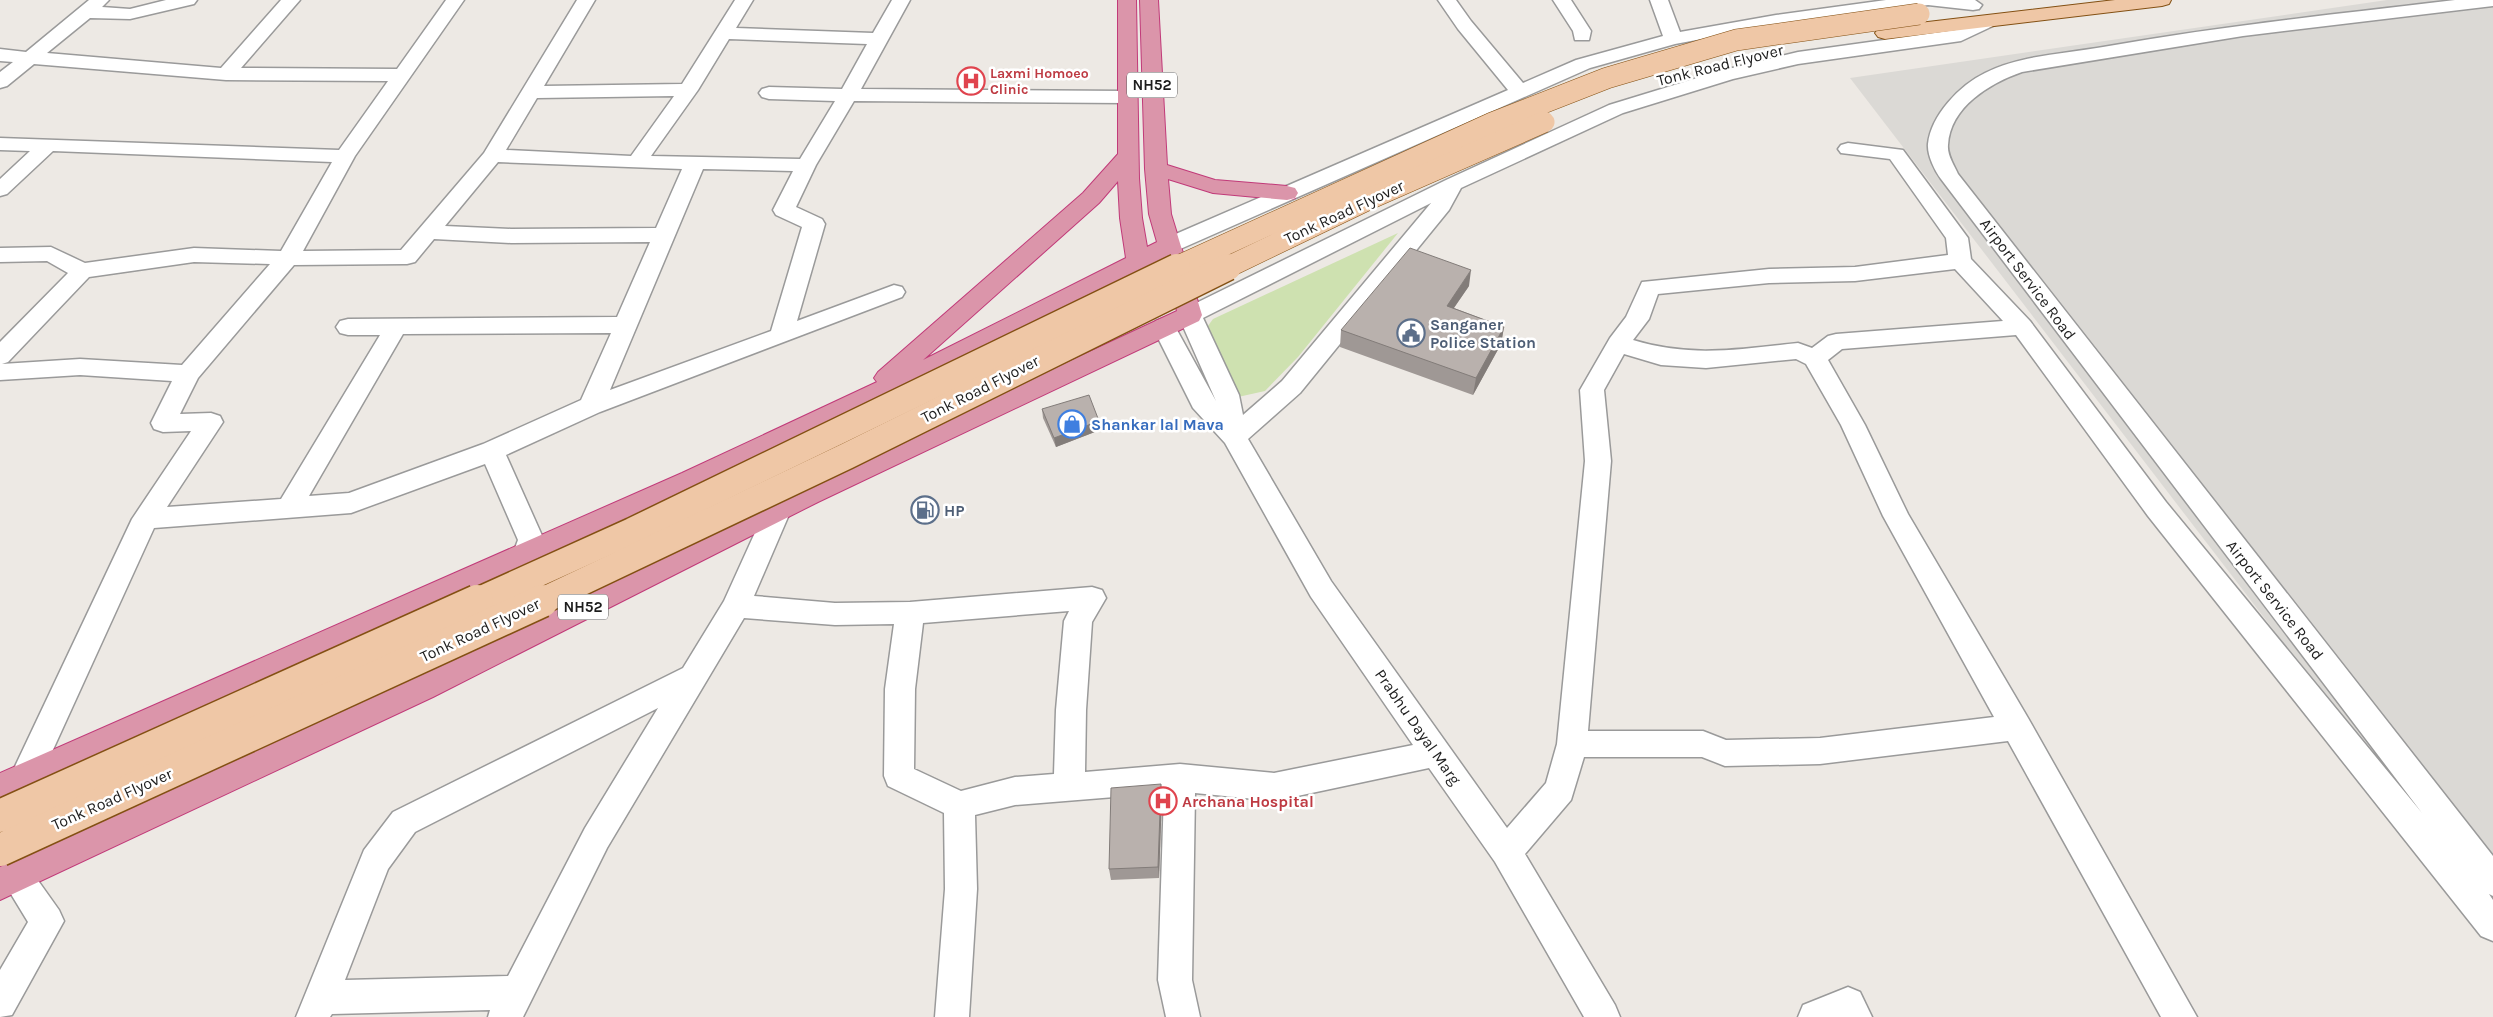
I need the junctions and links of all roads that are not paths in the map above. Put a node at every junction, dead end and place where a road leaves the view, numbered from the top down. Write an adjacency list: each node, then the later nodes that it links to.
1 (188, 0): 15 (street)
2 (291, 0): 23 (street)
3 (455, 0): 24 (street)
4 (586, 0): 27 (street)
5 (744, 0): 17 (street)
6 (901, 0): 20 (street)
7 (1127, 0): 31 (highway, NH52)
8 (1149, 0): 41 (highway, NH52)
9 (1447, 0): 29 (street)
10 (1562, 0): 18 (street)
11 (1659, 0): 19 (street)
12 (2162, 0): 16 (main road)
13 (2493, 0): 89 (street, Airport Service Road)
14 (1925, 5): 16 (main road, Tonk Road Flyover); 19 (street); 86 (main road, Tonk Road Flyover, bridge)
15 (94, 6): 22 (street)
16 (1984, 9): 42 (street); 88 (main road, Tonk Road Flyover, bridge)
17 (724, 33): 20 (street); 26 (street)
18 (1582, 36)
19 (1673, 38): 29 (street)
20 (878, 39): 30 (street)
21 (0, 55): 22 (street)
22 (31, 58): 23 (street); 25 (street)
23 (226, 74): 24 (street)
24 (402, 76): 36 (street)
25 (0, 82)
26 (688, 90): 27 (street); 38 (street)
27 (531, 92): 37 (street)
28 (769, 93): 30 (street)
29 (1521, 93): 44 (street)
30 (848, 95): 31 (street); 40 (street)
31 (1126, 97): 35 (highway, NH52)
32 (0, 144): 33 (street)
33 (48, 145): 36 (street); 43 (street)
34 (1848, 149): 51 (street)
35 (1128, 155): 50 (highway, NH52); 66 (highway)
36 (345, 156): 49 (street)
37 (492, 156): 38 (street); 45 (street)
38 (637, 162): 39 (street)
39 (695, 163): 40 (street); 46 (street)
40 (806, 165): 60 (street)
41 (1156, 169): 44 (highway); 47 (highway, NH52)
42 (1453, 184): 54 (street); 68 (street)
43 (0, 190)
44 (1287, 193): 47 (street)
45 (429, 232): 46 (street); 49 (street)
46 (663, 235): 55 (street)
47 (1170, 245): 50 (highway); 54 (highway, NH52)
48 (0, 255): 52 (street)
49 (288, 258): 52 (street); 65 (street)
50 (1138, 260): 56 (highway, NH52); 66 (highway)
51 (1960, 261): 59 (street); 61 (street)
52 (82, 271): 62 (street)
53 (894, 292): 60 (street)
54 (1190, 315): 56 (highway, NH52); 68 (street)
55 (626, 325): 58 (street); 67 (street)
56 (1164, 326): 68 (street); 72 (highway, NH52)
57 (348, 327): 58 (street)
58 (396, 327): 71 (street)
59 (2022, 327): 63 (street); 90 (street)
60 (781, 336): 67 (street)
61 (1618, 344): 63 (street); 79 (street)
62 (0, 356)
63 (1815, 358): 78 (street)
64 (0, 372): 65 (street)
65 (188, 374): 73 (street)
66 (861, 401): 70 (highway)
67 (591, 406): 69 (street)
68 (1234, 437): 80 (street, Prabhu Dayal Marg)
69 (492, 450): 71 (street); 74 (street)
70 (692, 480): 72 (street); 74 (highway)
71 (288, 508): 73 (street)
72 (778, 510): 75 (street); 88 (highway, NH52)
73 (145, 519): 81 (street)
74 (526, 556): 81 (highway)
75 (736, 606): 76 (street); 77 (street)
76 (910, 613): 83 (street); 85 (street)
77 (693, 677): 92 (street); 93 (street)
78 (2017, 727): 79 (street); 99 (street)
79 (1572, 744): 87 (street)
80 (1436, 753): 82 (street); 87 (street, Prabhu Dayal Marg)
81 (25, 777): 84 (highway)
82 (1180, 778): 83 (street); 95 (street)
83 (1069, 787): 85 (street)
84 (0, 788)
85 (959, 805): 94 (street)
86 (0, 816)
87 (1506, 852): 96 (street, Prabhu Dayal Marg)
88 (5, 870): 91 (street)
89 (2493, 881)
90 (2493, 925)
91 (0, 1003)
92 (511, 1005): 93 (street)
93 (318, 1007)
94 (952, 1017)
95 (1183, 1017)
96 (1603, 1017)
97 (1814, 1017): 98 (street)
98 (1855, 1017)
99 (2180, 1017)

